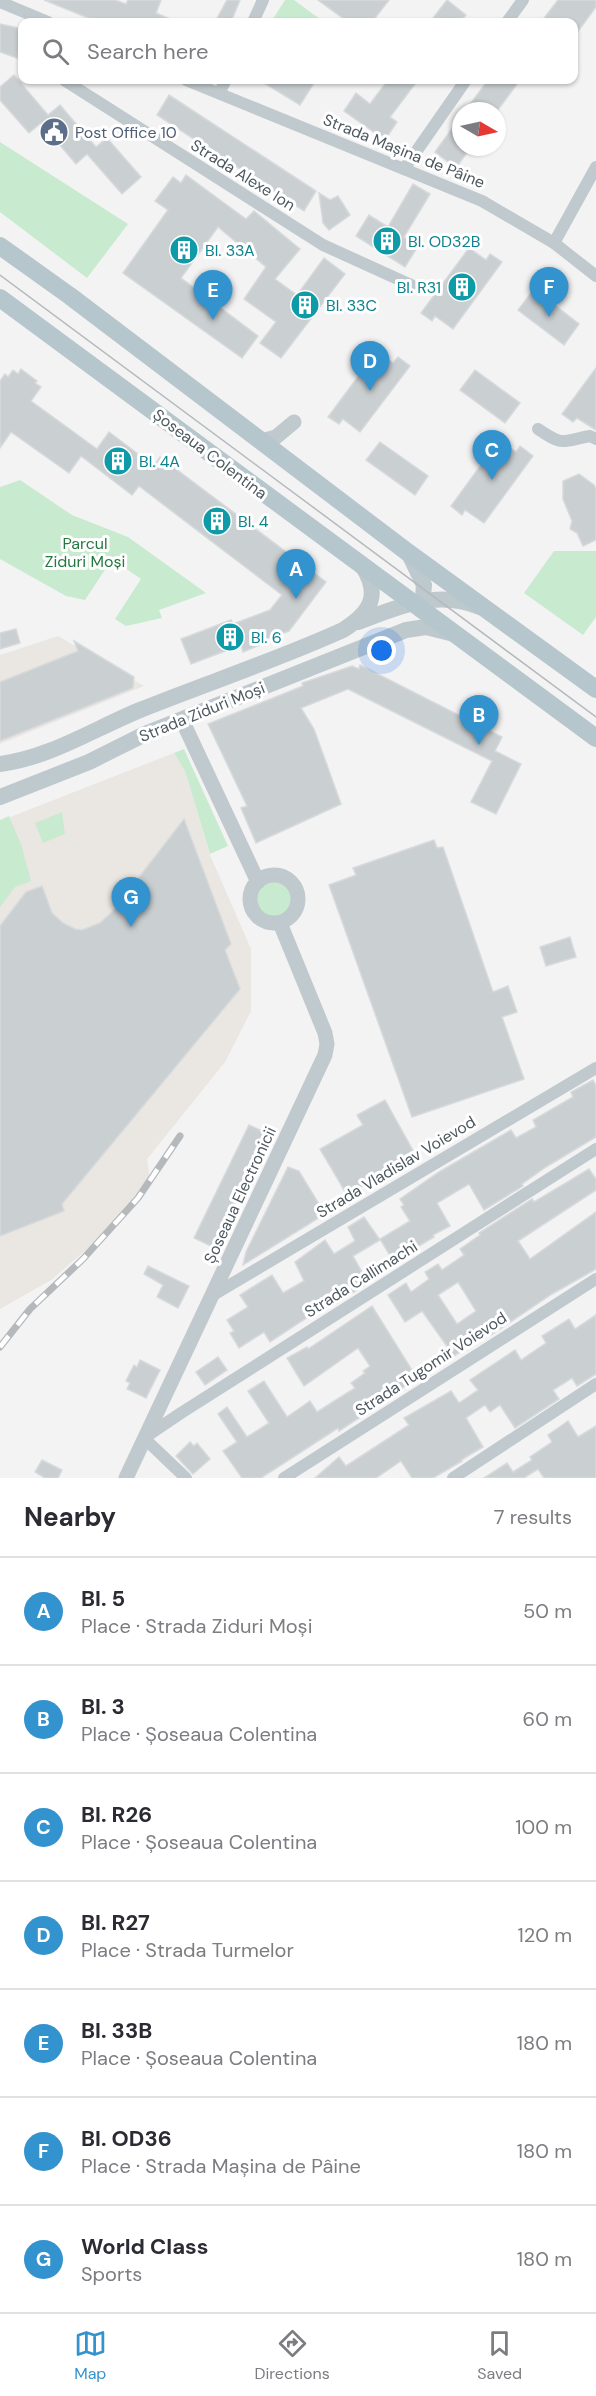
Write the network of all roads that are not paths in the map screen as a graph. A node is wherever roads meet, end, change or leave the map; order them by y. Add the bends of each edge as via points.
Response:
1 (263, 0) edge
2 (523, 0) edge
3 (0, 2) edge
4 (15, 4) edge
5 (41, 18) edge
6 (255, 18) edge
7 (510, 18) edge
8 (70, 84) edge
9 (196, 84) edge
10 (224, 84) edge
11 (463, 84) edge
12 (219, 93) junction
13 (596, 167) edge
14 (404, 169) junction
15 (554, 243) junction
16 (0, 246) edge
17 (596, 276) edge
18 (411, 285) dead end
19 (0, 298) edge
20 (538, 429) dead end
21 (596, 439) edge
22 (261, 441) junction
23 (285, 459) junction
24 (406, 551) junction
25 (363, 567) junction
26 (419, 604) junction
27 (489, 611) junction
28 (351, 625) junction
29 (406, 630) junction
30 (458, 636) junction
31 (596, 689) edge
32 (182, 720) junction
33 (596, 738) edge
34 (0, 764) edge
35 (0, 797) edge
36 (258, 882) junction
37 (280, 923) junction
38 (596, 1068) edge
39 (596, 1149) edge
40 (596, 1279) edge
41 (213, 1295) junction
42 (596, 1384) edge
43 (144, 1438) junction
44 (126, 1478) edge
45 (186, 1478) edge
46 (284, 1478) edge
47 (453, 1478) edge

1 - 6 street
2 - 7 street
3 - 4 street
4 - 5 street
8 - 18 street, Strada Alexe Ion via 323,245
9 - 12 street, Strada Mașina de Pâine
10 - 12 street
11 - 14 street
12 - 14 street, Strada Mașina de Pâine
13 - 15 street
14 - 15 street, Strada Mașina de Pâine via 482,201
15 - 17 street, Strada Mașina de Pâine
16 - 22 main road
19 - 25 main road, Șoseaua Colentina
20 - 21 street via 564,442 590,436
22 - 23 main road
22 - 23 street via 284,432 294,422
23 - 24 main road
24 - 26 main road via 423,579
24 - 27 main road
25 - 26 main road, Șoseaua Colentina
25 - 28 main road, Strada Ziduri Moși via 372,596 367,609
26 - 27 main road, Strada Ziduri Moși via 462,601
26 - 28 main road, Strada Ziduri Moși
26 - 29 main road
26 - 30 main road, Șoseaua Colentina
27 - 31 main road
28 - 34 main road, Strada Ziduri Moși via 29,758
29 - 30 main road, Șoseaua Colentina via 434,628
29 - 32 main road, Strada Ziduri Moși
30 - 33 main road, Șoseaua Colentina
32 - 35 main road, Strada Ziduri Moși
32 - 36 street
36 - 37 street via 250,895 253,910 264,921
36 - 37 street via 278,875 296,888 295,911
37 - 41 street, Șoseaua Electronicii via 326,1033 326,1049
38 - 41 street, Strada Vladislav Voievod
39 - 43 street, Strada Callimachi
40 - 46 street, Strada Tugomir Voievod
41 - 43 street, Șoseaua Electronicii
42 - 47 street
43 - 44 street, Șoseaua Electronicii
43 - 45 street

